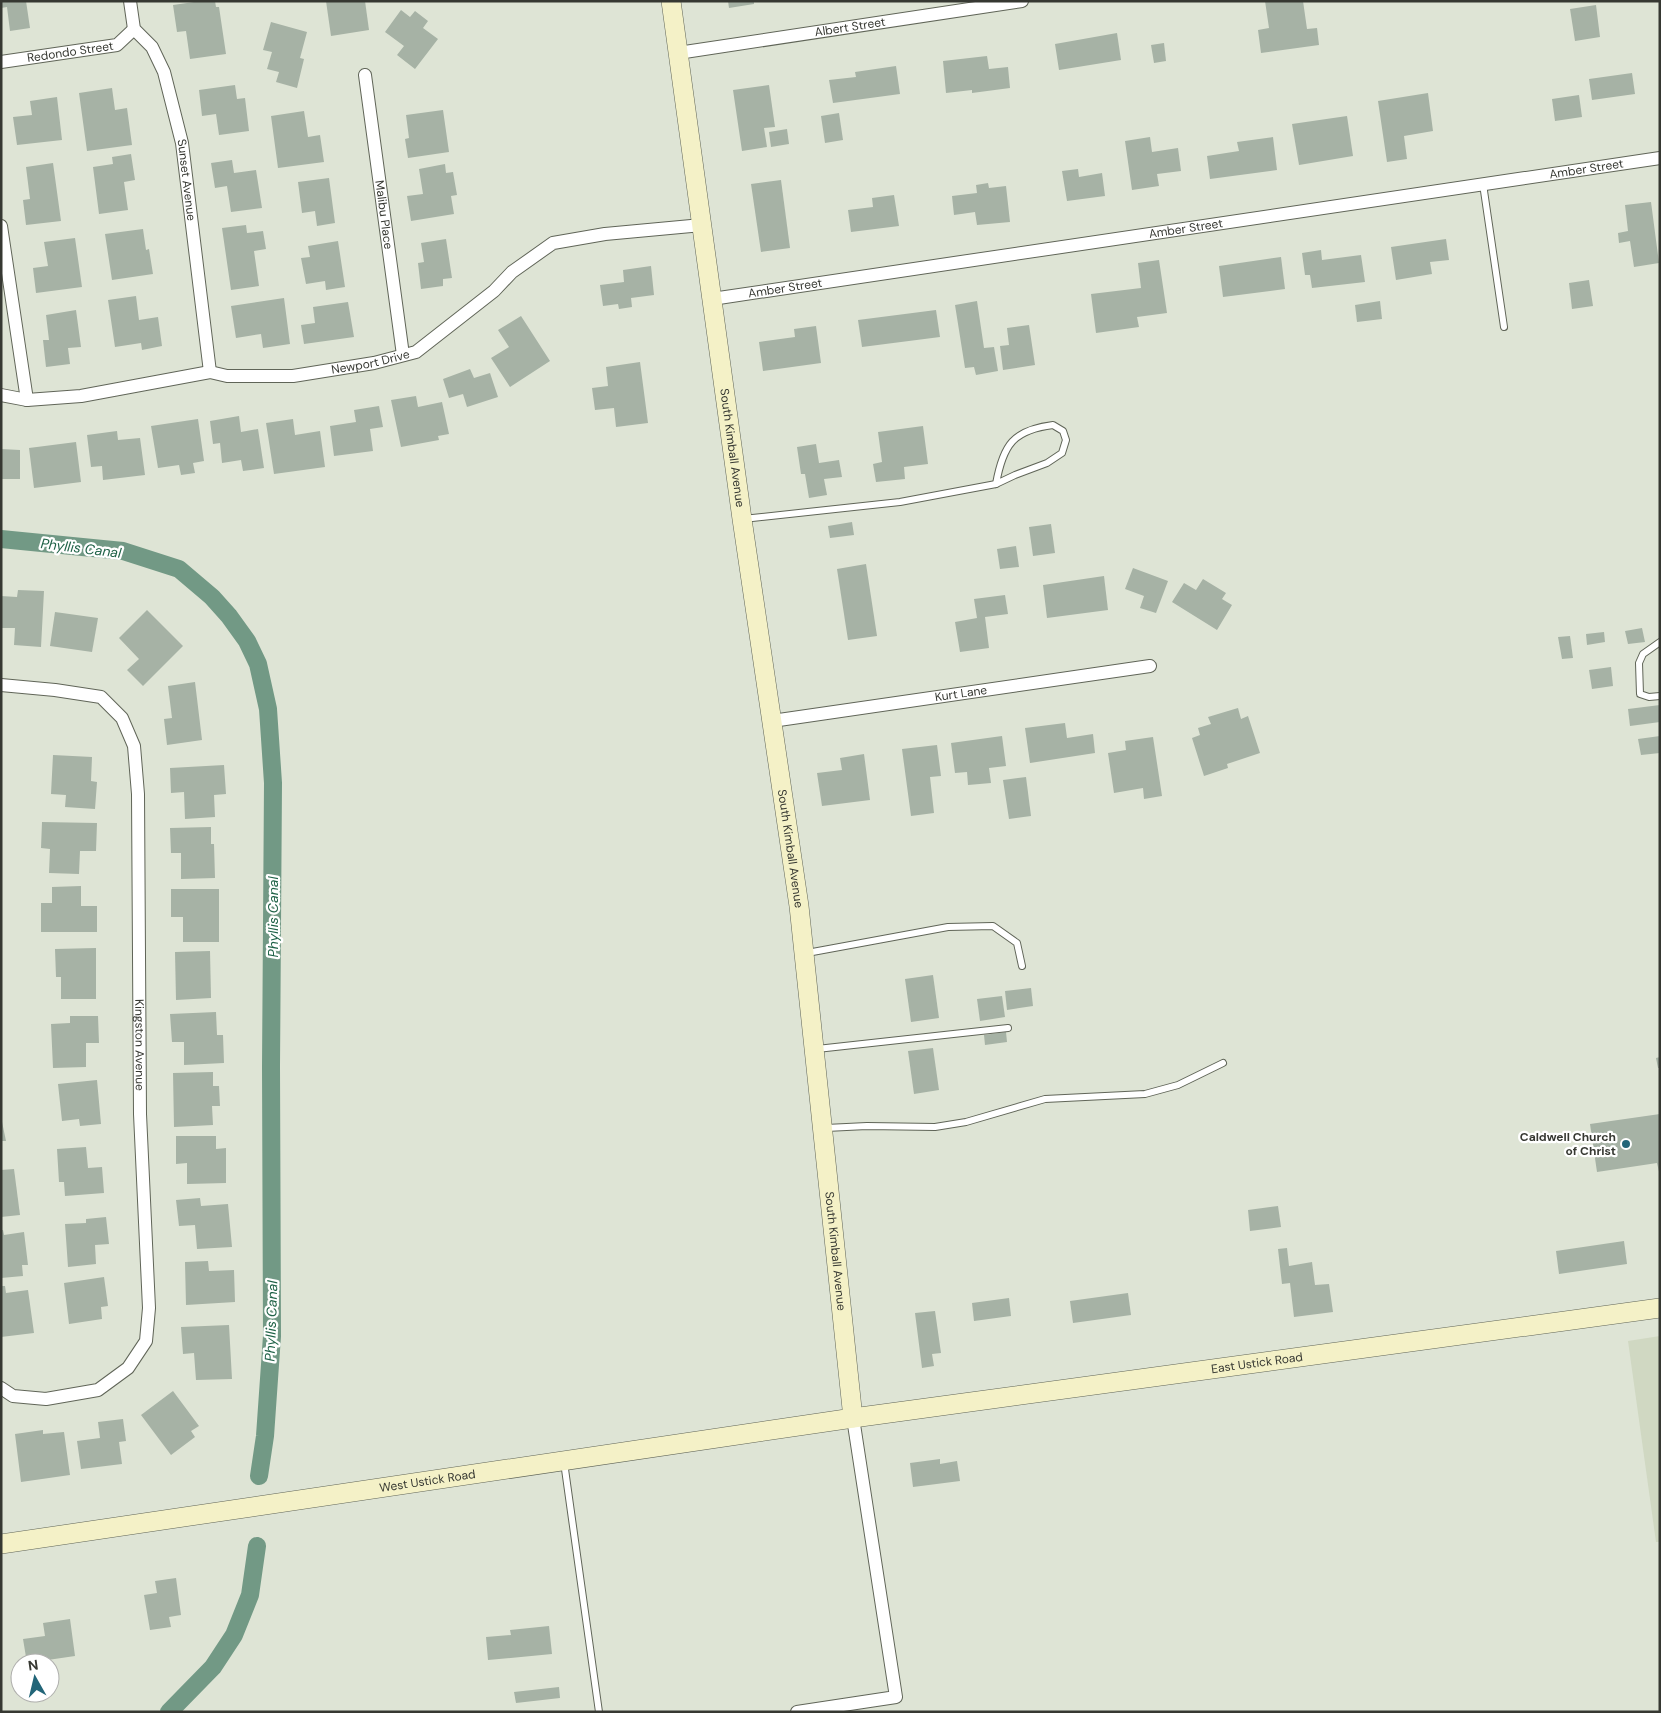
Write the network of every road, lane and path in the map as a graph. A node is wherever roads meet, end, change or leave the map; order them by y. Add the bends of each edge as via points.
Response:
1 (130, 1) edge
2 (671, 1) edge
3 (1022, 1) edge
4 (134, 30) junction
5 (678, 53) junction
6 (1, 62) edge
7 (365, 75) dead end
8 (1660, 158) edge
9 (1483, 184) junction
10 (702, 225) junction
11 (1, 226) edge
12 (712, 299) junction
13 (1504, 326) dead end
14 (403, 355) junction
15 (210, 372) junction
16 (1, 395) edge
17 (27, 400) junction
18 (996, 484) junction
19 (742, 519) junction
20 (1660, 642) edge
21 (1150, 666) dead end
22 (1, 685) edge
23 (1660, 696) edge
24 (772, 721) junction
25 (803, 954) junction
26 (1022, 966) dead end
27 (1008, 1028) dead end
28 (813, 1049) junction
29 (1223, 1063) dead end
30 (822, 1129) junction
31 (1660, 1308) edge
32 (1, 1388) edge
33 (853, 1418) junction
34 (564, 1461) junction
35 (1, 1544) edge
36 (599, 1712) edge
37 (796, 1712) edge

1 - 4 street
2 - 5 main road, South Kimball Avenue
3 - 5 street, Albert Street
4 - 6 street, Redondo Street via 117,45
4 - 15 street, Sunset Avenue via 152,47 164,72 182,143
5 - 10 main road, South Kimball Avenue
7 - 14 street, Malibu Place
8 - 9 street, Amber Street
9 - 12 street, Amber Street
9 - 13 lane
10 - 12 main road, South Kimball Avenue
10 - 14 street, Newport Drive via 605,234 553,243 512,272 494,291 416,352
11 - 17 street
12 - 19 main road, South Kimball Avenue
14 - 15 street, Newport Drive via 374,364 293,376 227,376
15 - 17 street, Newport Drive via 81,396
16 - 17 street, Newport Drive
18 - 18 lane via 1000,464 1015,437 1034,427 1053,425 1063,431 1066,440 1062,453 1047,463
18 - 19 lane via 900,502
19 - 24 main road, South Kimball Avenue
20 - 23 lane via 1643,654 1639,663 1640,694
21 - 24 street, Kurt Lane
22 - 32 street, Kingston Avenue via 101,697 122,718 134,746 138,794 140,1114 149,1308 146,1341 128,1368 98,1390 46,1399 13,1396
24 - 25 main road, South Kimball Avenue
25 - 26 lane via 948,927 993,926 1017,943
25 - 28 main road, South Kimball Avenue
27 - 28 lane
28 - 30 main road, South Kimball Avenue
29 - 30 lane via 1178,1085 1145,1094 1045,1099 966,1122 935,1127
30 - 33 main road, South Kimball Avenue
31 - 33 main road, East Ustick Road
33 - 34 main road, West Ustick Road
33 - 37 street, South Kimball Avenue via 896,1697
34 - 35 main road, West Ustick Road
34 - 36 lane

